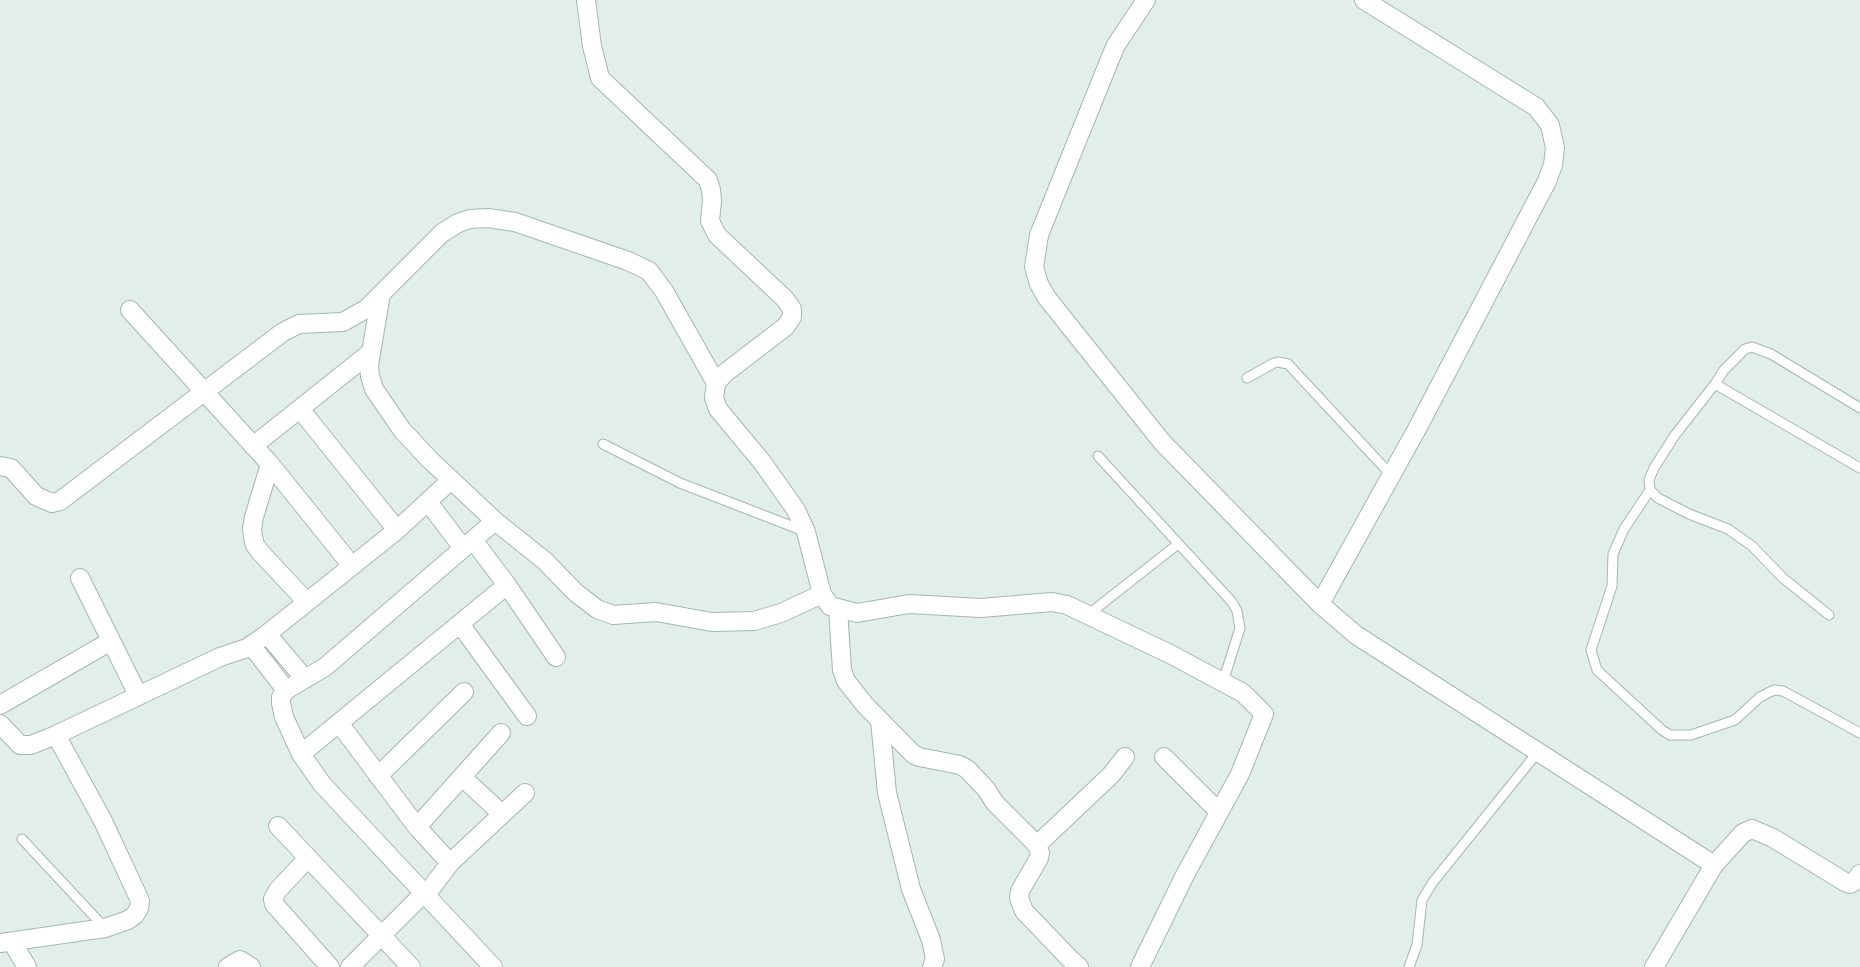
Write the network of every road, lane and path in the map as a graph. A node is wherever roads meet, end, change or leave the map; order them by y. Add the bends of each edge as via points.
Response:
1 (586, 0) edge
2 (1146, 0) edge
3 (1364, 0) edge
4 (381, 294) junction
5 (130, 310) dead end
6 (371, 352) junction
7 (1247, 378) dead end
8 (716, 383) junction
9 (1715, 384) junction
10 (205, 393) junction
11 (1860, 408) edge
12 (300, 409) junction
13 (603, 444) dead end
14 (253, 446) junction
15 (1098, 456) dead end
16 (270, 464) junction
17 (0, 466) edge
18 (1860, 468) edge
19 (1392, 477) junction
20 (451, 480) junction
21 (1650, 490) junction
22 (428, 502) junction
23 (495, 521) junction
24 (397, 530) junction
25 (806, 532) junction
26 (468, 544) junction
27 (1178, 544) junction
28 (352, 566) junction
29 (80, 578) dead end
30 (507, 585) junction
31 (822, 594) junction
32 (307, 602) junction
33 (1320, 604) junction
34 (838, 609) junction
35 (1089, 614) junction
36 (1829, 615) dead end
37 (460, 624) junction
38 (267, 634) junction
39 (111, 641) junction
40 (249, 647) junction
41 (556, 657) dead end
42 (305, 679) junction
43 (1223, 682) junction
44 (286, 690) junction
45 (464, 692) dead end
46 (138, 695) junction
47 (0, 705) edge
48 (527, 716) dead end
49 (880, 721) junction
50 (339, 723) junction
51 (0, 724) edge
52 (501, 733) dead end
53 (1860, 733) edge
54 (56, 735) junction
55 (1537, 753) junction
56 (301, 754) junction
57 (1164, 757) dead end
58 (1125, 758) dead end
59 (378, 776) junction
60 (462, 777) junction
61 (525, 793) dead end
62 (1219, 812) junction
63 (501, 814) junction
64 (278, 826) dead end
65 (417, 827) junction
66 (22, 839) dead end
67 (1037, 845) junction
68 (308, 858) junction
69 (450, 863) junction
70 (1714, 866) junction
71 (1860, 874) edge
72 (425, 894) junction
73 (105, 928) junction
74 (381, 935) junction
75 (6, 943) edge
76 (27, 967) edge
77 (228, 967) edge
78 (250, 967) edge
79 (330, 967) edge
80 (350, 967) edge
81 (411, 967) edge
82 (493, 967) edge
83 (932, 967) edge
84 (1079, 967) edge
85 (1140, 967) edge
86 (1409, 967) edge
87 (1654, 967) edge

1 - 8 street via 591,46 600,78 708,180 710,221 717,235 792,309 785,327
2 - 33 street via 1110,58 1039,235 1034,267 1047,298 1162,442
3 - 19 street via 1536,107 1550,125 1555,148 1547,181
4 - 6 street
4 - 8 street via 442,233 458,223 488,218 514,222 628,261 649,272 664,291
4 - 10 street via 366,309 343,322 310,322 291,327
5 - 10 street
6 - 12 street
6 - 20 street via 369,365 374,389 402,430
7 - 19 lane via 1274,363 1288,364
8 - 25 street via 714,398 718,409 762,462 796,510
9 - 11 lane via 1745,349 1752,347 1771,354
9 - 18 lane
9 - 21 lane via 1654,468
10 - 14 street
10 - 17 street via 60,501 52,503 36,496 11,468
12 - 14 street
12 - 24 street
13 - 25 lane via 680,483
14 - 16 street
15 - 27 lane
16 - 28 street
16 - 32 street via 254,517 255,545
19 - 33 street
20 - 22 street
20 - 23 street
21 - 36 lane via 1689,514 1728,529
21 - 53 lane via 1624,529 1613,555 1612,586 1590,650 1597,670 1670,735 1691,735 1728,723 1774,690
22 - 24 street
22 - 26 street
23 - 26 street
23 - 31 street via 545,561 588,603 613,615 656,612 712,622 754,621 781,614
24 - 28 street
25 - 31 street
26 - 30 street
26 - 42 street
27 - 35 lane
27 - 43 lane via 1232,602 1240,619
28 - 32 street
29 - 39 street
30 - 37 street
30 - 41 street
31 - 34 street via 830,606
32 - 38 street
33 - 55 street via 1356,635
34 - 35 street via 857,613 909,604 981,608 1052,602
34 - 49 street via 839,650 846,681
35 - 43 street
37 - 48 street
37 - 50 street
38 - 40 street
38 - 42 street
39 - 46 street
39 - 47 street
40 - 44 street
40 - 46 street
42 - 44 street
43 - 62 street via 1243,693 1264,714 1240,774
44 - 56 street via 281,703
45 - 59 street
46 - 54 street
49 - 67 street via 919,757 967,769
49 - 83 street via 887,793 911,889 931,940 935,958
50 - 56 street
50 - 59 street
51 - 54 street via 15,742 24,746
52 - 60 street
54 - 73 street via 103,821 140,901 129,920
55 - 70 street
55 - 86 lane via 1422,900 1417,945
56 - 72 street via 322,784
57 - 62 street
58 - 67 street
59 - 65 street
60 - 63 street
60 - 65 street
61 - 63 street
62 - 85 street
63 - 69 street
64 - 68 street
65 - 69 street
66 - 73 lane
67 - 84 street via 1039,858 1020,891 1021,905
68 - 74 street
68 - 79 street via 278,890 274,904
69 - 72 street
70 - 71 street via 1743,833 1752,829 1845,882 1850,884
70 - 87 street
72 - 74 street
72 - 82 street
73 - 75 street
74 - 80 street
74 - 81 street
75 - 76 street
77 - 78 street via 240,960

